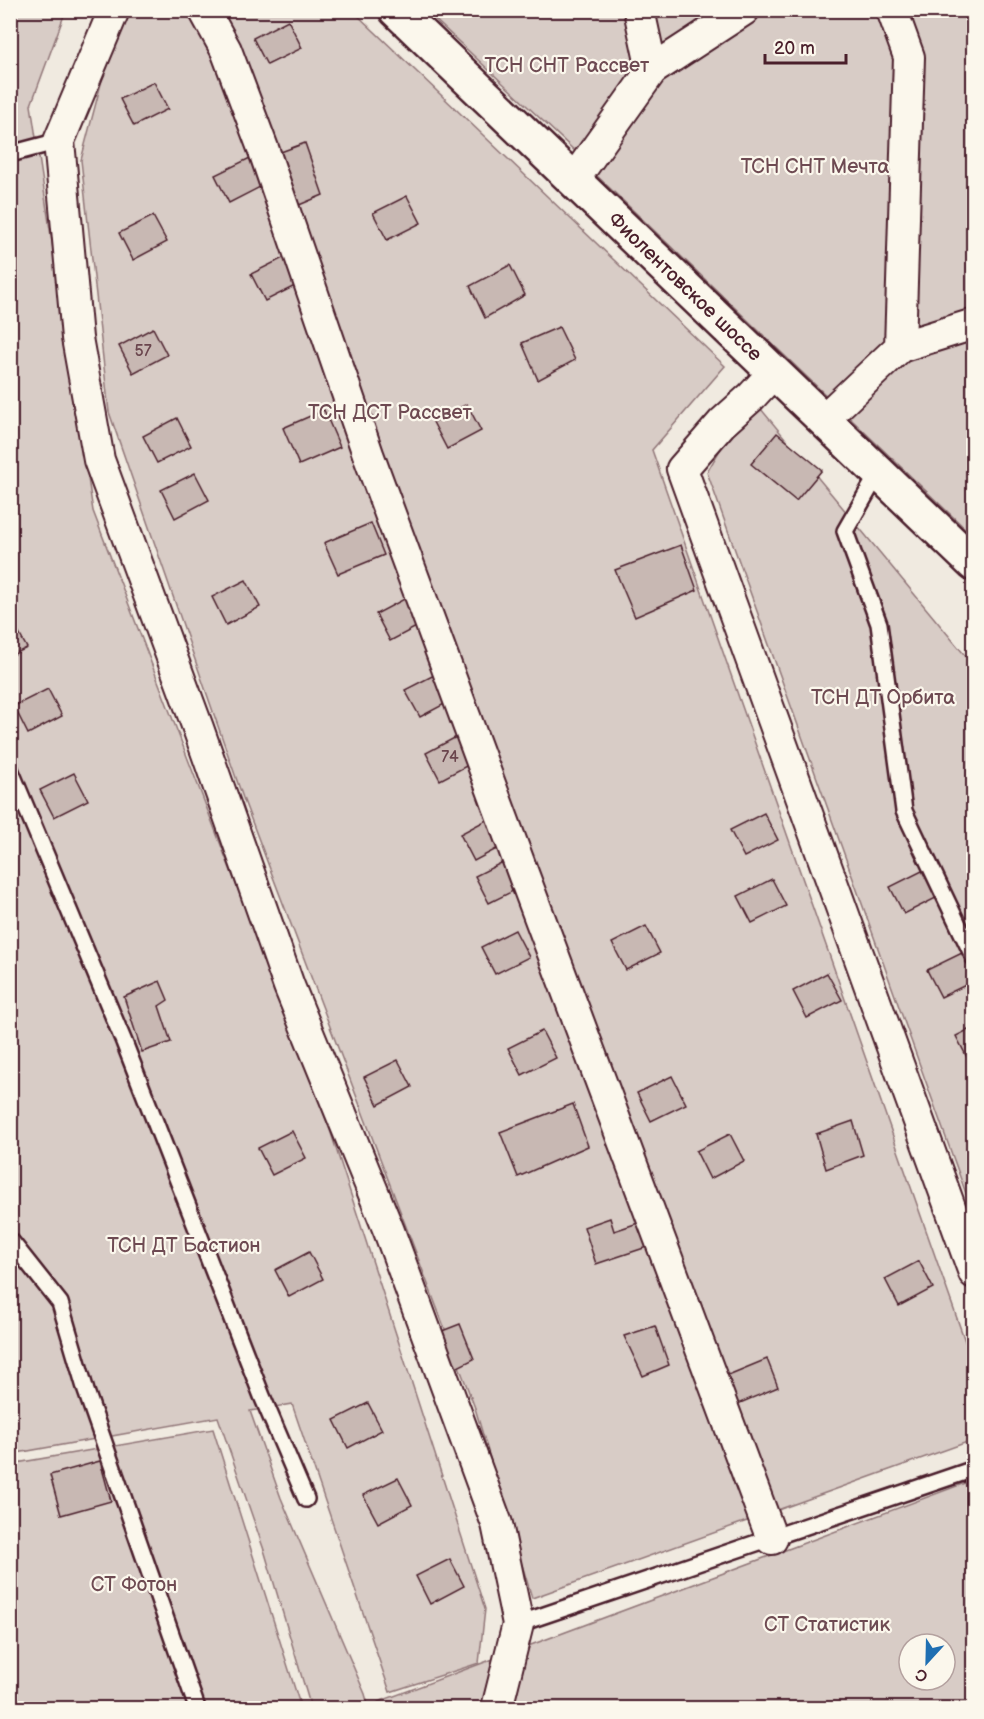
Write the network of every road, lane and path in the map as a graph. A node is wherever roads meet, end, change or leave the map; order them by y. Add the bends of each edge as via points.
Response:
1 (114, 10) edge
2 (204, 10) edge
3 (396, 10) edge
4 (639, 10) edge
5 (744, 10) edge
6 (892, 10) edge
7 (652, 70) junction
8 (59, 141) junction
9 (10, 154) edge
10 (573, 181) junction
11 (974, 324) edge
12 (900, 347) junction
13 (774, 372) junction
14 (823, 420) junction
15 (879, 472) junction
16 (974, 564) edge
17 (10, 769) edge
18 (974, 958) edge
19 (10, 1240) edge
20 (974, 1274) edge
21 (974, 1469) edge
22 (306, 1499) dead end
23 (772, 1539) junction
24 (518, 1624) junction
25 (198, 1708) edge
26 (497, 1708) edge

1 - 8 street
2 - 23 street via 226,50 257,131 369,457
3 - 10 main road, Фиолентовское шоссе
4 - 7 street
5 - 7 street
6 - 12 street via 909,57
7 - 10 street
8 - 9 lane
8 - 24 street via 77,338 99,460 290,986 389,1231 497,1524
10 - 13 main road, Фиолентовское шоссе
11 - 12 street
12 - 14 street
13 - 14 main road, Фиолентовское шоссе
13 - 20 street via 682,469
14 - 15 main road, Фиолентовское шоссе
15 - 16 main road, Фиолентовское шоссе
15 - 18 lane via 845,531 879,624 904,811
17 - 22 lane via 124,1042
19 - 25 lane via 60,1303 86,1391
21 - 23 lane
23 - 24 lane
24 - 26 street

